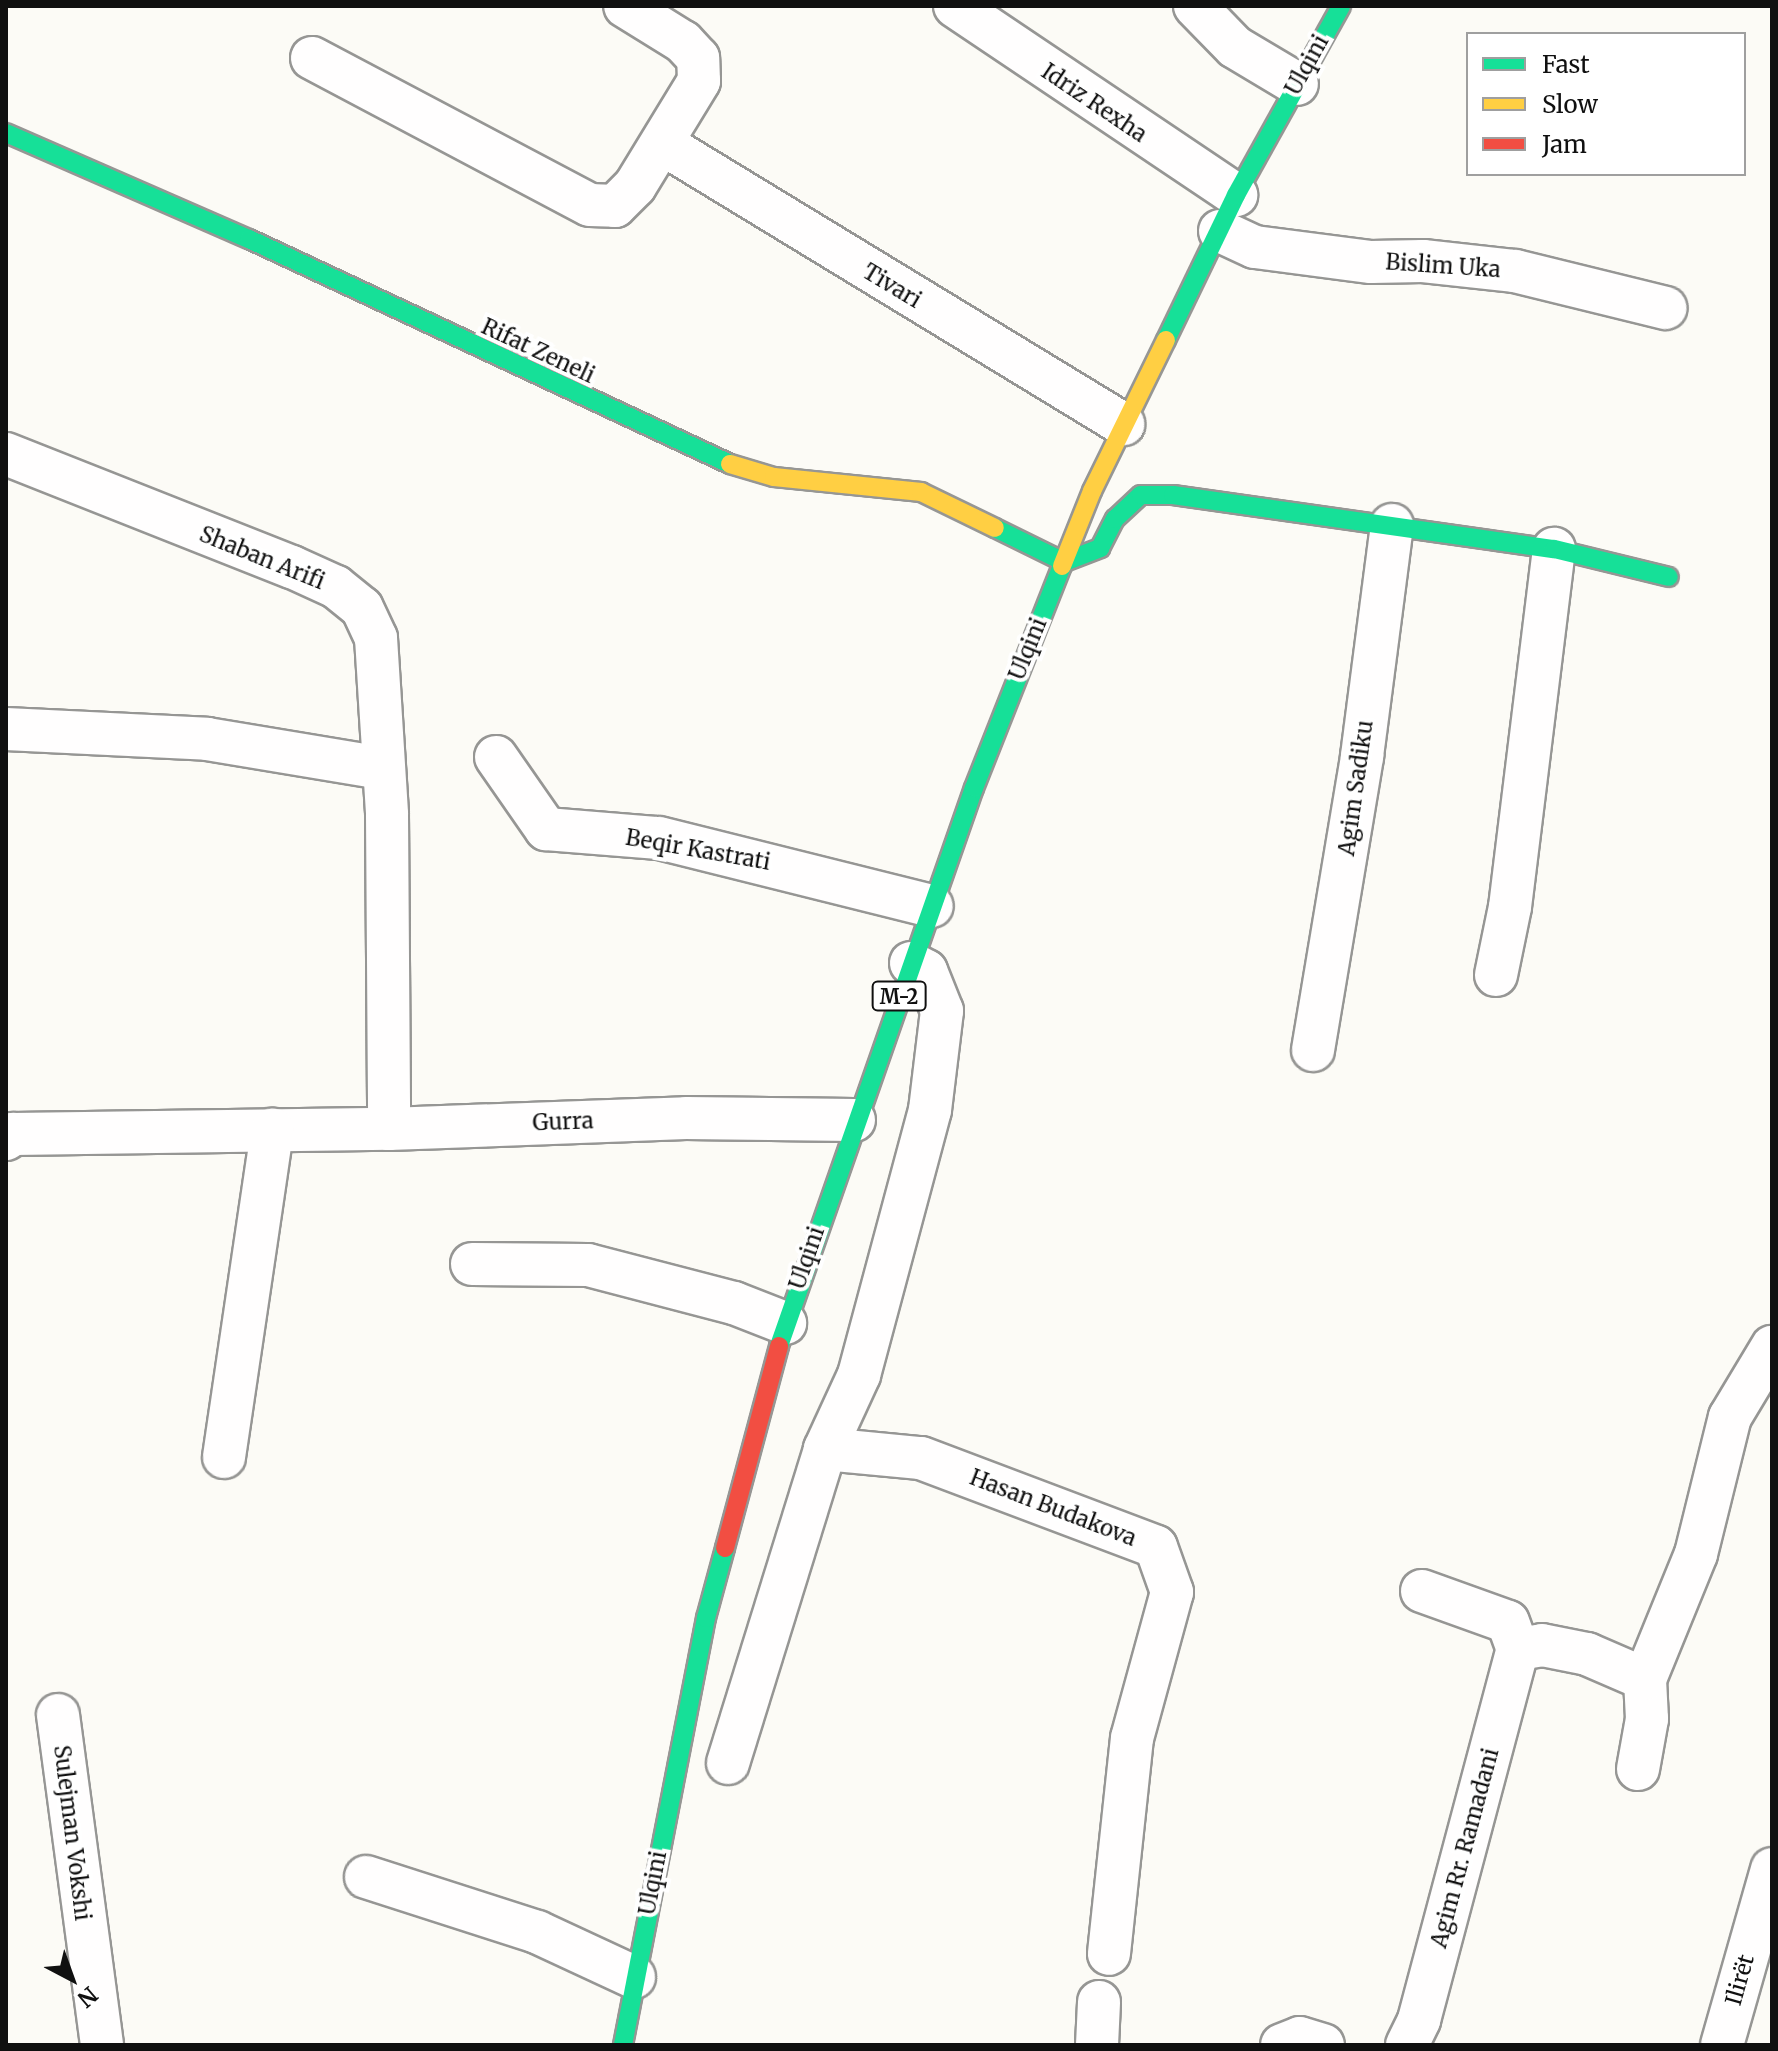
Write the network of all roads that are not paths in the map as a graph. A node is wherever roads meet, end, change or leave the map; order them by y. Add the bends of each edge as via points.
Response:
1 (625, 6) edge
2 (955, 6) edge
3 (1195, 6) edge
4 (1341, 6) edge
5 (312, 58) dead end
6 (1297, 84) junction
7 (6, 133) edge
8 (663, 144) junction
9 (1228, 213) junction
10 (1666, 308) dead end
11 (1123, 424) junction
12 (6, 454) edge
13 (1392, 525) junction
14 (1554, 549) junction
15 (1064, 562) junction
16 (1669, 577) dead end
17 (6, 729) edge
18 (496, 757) dead end
19 (382, 768) junction
20 (932, 906) junction
21 (911, 963) junction
22 (1496, 975) dead end
23 (1313, 1050) dead end
24 (854, 1120) junction
25 (389, 1129) junction
26 (272, 1130) junction
27 (6, 1139) edge
28 (472, 1264) dead end
29 (785, 1323) junction
30 (1772, 1347) edge
31 (825, 1449) junction
32 (224, 1457) dead end
33 (1422, 1591) dead end
34 (1518, 1649) junction
35 (1645, 1679) junction
36 (58, 1715) dead end
37 (728, 1763) dead end
38 (1638, 1769) dead end
39 (1772, 1869) edge
40 (366, 1877) dead end
41 (1109, 1954) dead end
42 (634, 1977) junction
43 (1099, 2002) dead end
44 (102, 2045) edge
45 (623, 2045) edge
46 (1097, 2045) edge
47 (1282, 2045) edge
48 (1323, 2045) edge
49 (1407, 2045) edge
50 (1722, 2045) edge

1 - 8 street via 683,42 698,58 699,81
2 - 9 street, Idriz Rexha
3 - 6 street via 1235,47
4 - 6 main road, Ulqini / M-2
5 - 8 street via 590,205 615,206
6 - 9 main road, Ulqini / M-2
7 - 15 main road, Rifat Zeneli via 249,239 724,462 774,477 921,492
8 - 11 street, Tivari
9 - 10 street, Bislim Uka via 1270,249 1515,271
9 - 11 main road, Ulqini / M-2
11 - 15 main road, Ulqini / M-2
12 - 19 street, Shaban Arifi via 292,567 336,587 362,608 376,638
13 - 14 main road
13 - 15 main road via 1141,495 1115,519 1100,548
13 - 23 street, Agim Sadiku via 1362,756
14 - 16 main road
14 - 22 street via 1510,907
15 - 20 main road, Ulqini / M-2
17 - 19 street via 207,739
18 - 20 street, Beqir Kastrati via 546,829 659,838
19 - 25 street, Shaban Arifi via 390,891
20 - 21 main road, Ulqini / M-2
21 - 24 main road, Ulqini / M-2
21 - 31 street via 926,971 942,1011 933,1096 859,1375
24 - 25 street, Gurra via 700,1118
24 - 29 main road, Ulqini / M-2
25 - 26 street, Gurra
26 - 27 street, Gurra via 13,1134
26 - 32 street
28 - 29 street via 588,1265 720,1299
29 - 42 main road, Ulqini / M-2 via 706,1618
30 - 35 street via 1730,1417 1696,1554
31 - 37 street
31 - 41 street, Hasan Budakova via 921,1458 1156,1547 1172,1592 1132,1738
33 - 34 street via 1508,1622
34 - 35 street via 1542,1645 1587,1654
34 - 49 street, Agim Rr. Ramadani via 1419,2020
35 - 38 street via 1647,1719
36 - 44 street, Sulejman Vokshi
39 - 50 street, Ilirët
40 - 42 street via 537,1932
42 - 45 main road, Ulqini / M-2
43 - 46 street
47 - 48 street via 1300,2038

